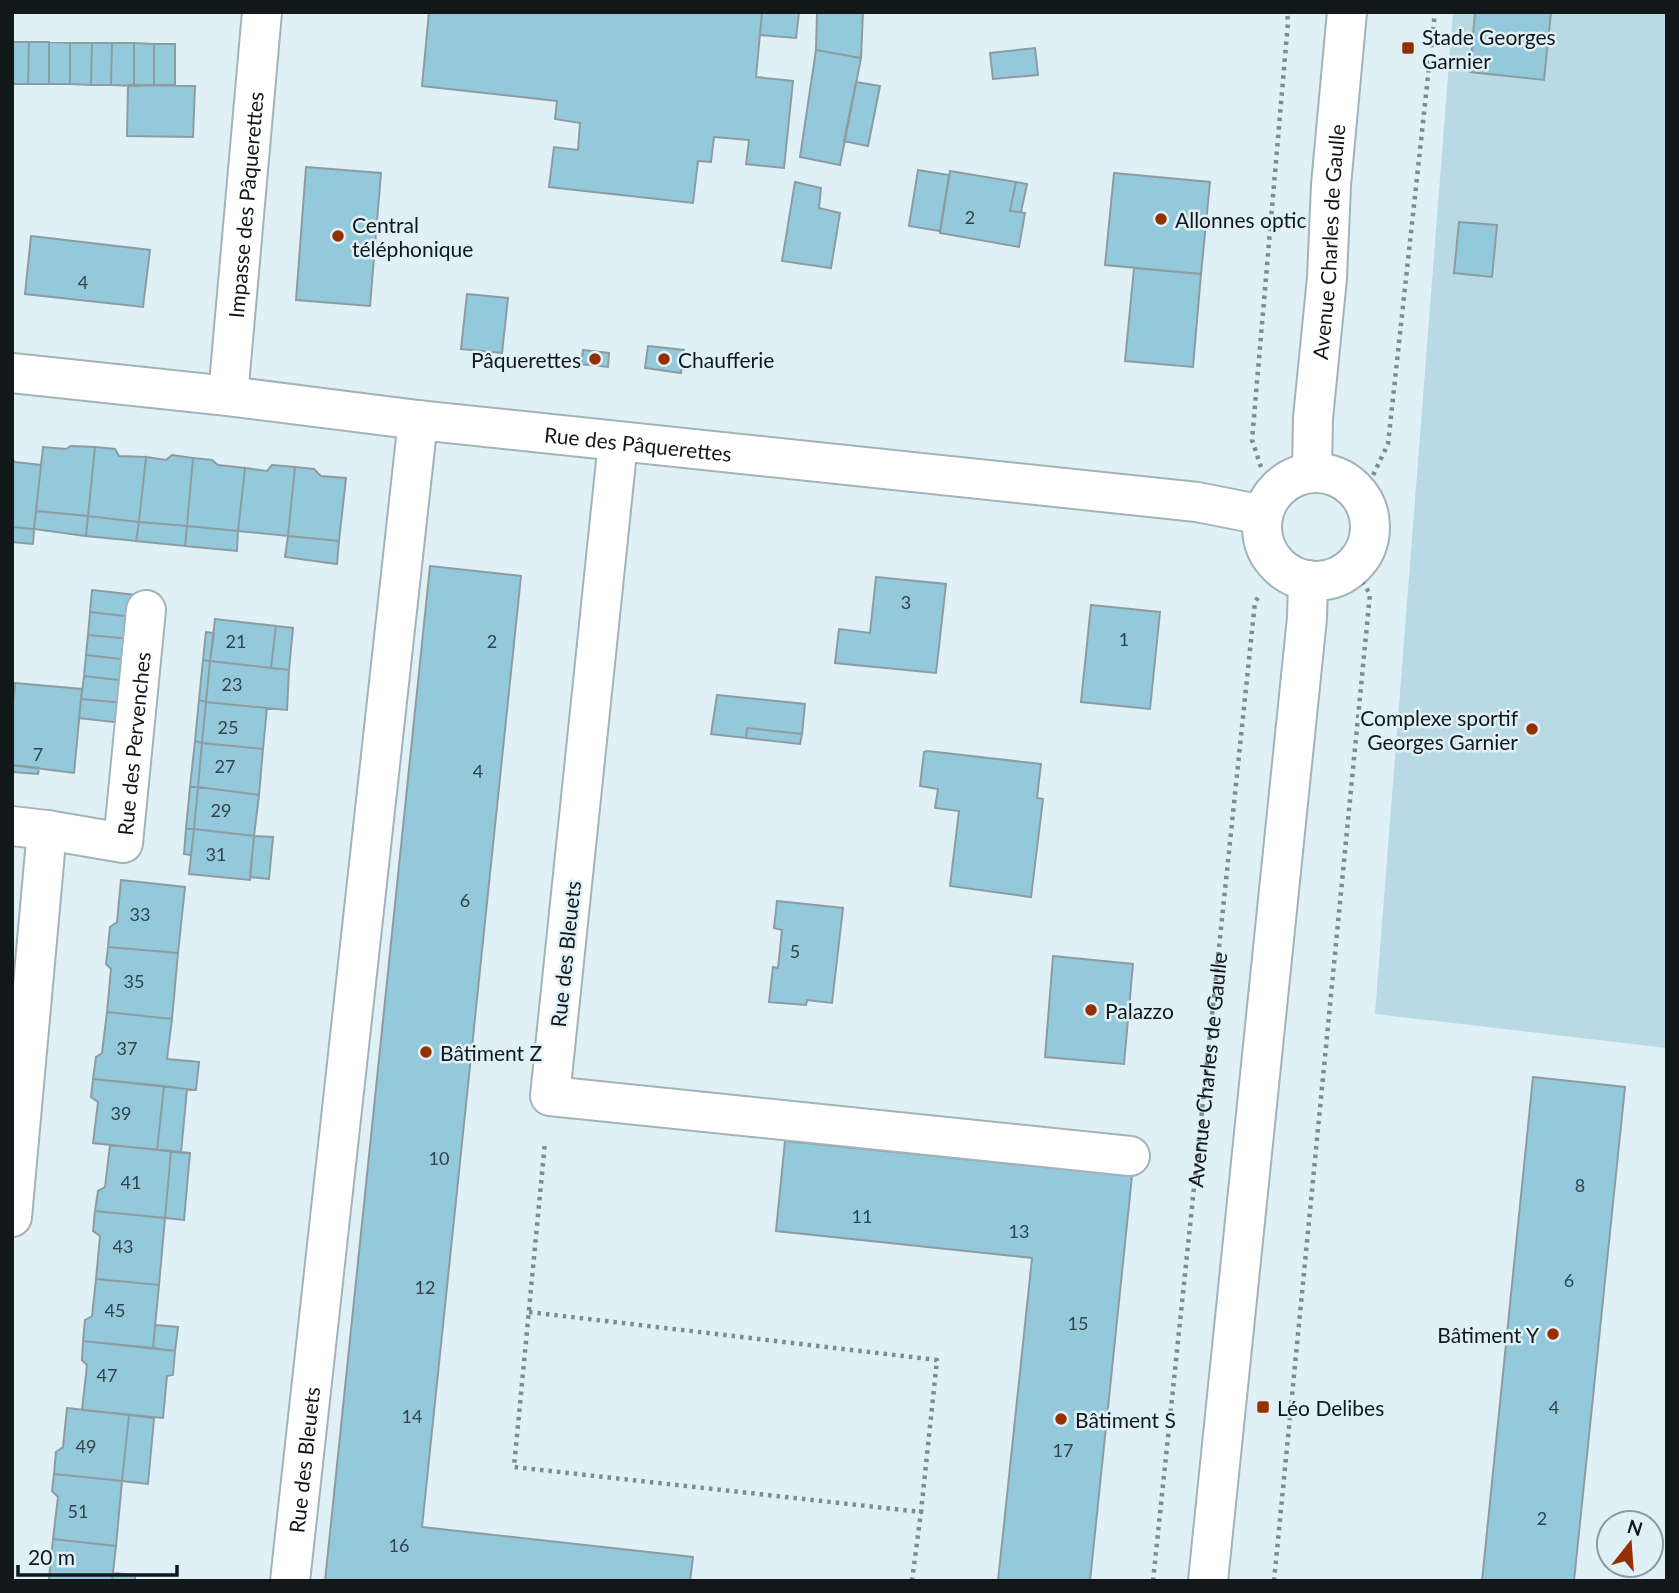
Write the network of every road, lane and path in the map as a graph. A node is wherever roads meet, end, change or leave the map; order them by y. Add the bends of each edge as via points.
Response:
1 (262, 12) edge
2 (1287, 12) edge
3 (1347, 12) edge
4 (1435, 12) edge
5 (12, 373) edge
6 (228, 396) junction
7 (418, 420) junction
8 (618, 442) junction
9 (1312, 472) junction
10 (1362, 498) junction
11 (1267, 506) junction
12 (1353, 567) junction
13 (1294, 573) junction
14 (146, 610) dead end
15 (30, 828) edge
16 (22, 1000) edge
17 (550, 1096) junction
18 (1130, 1156) dead end
19 (12, 1217) edge
20 (529, 1312) junction
21 (920, 1512) junction
22 (290, 1581) edge
23 (912, 1581) edge
24 (1153, 1581) edge
25 (1208, 1581) edge
26 (1274, 1581) edge

1 - 6 street, Impasse des Pâquerettes
2 - 11 path via 1252,440
3 - 9 street, Avenue Charles de Gaulle
4 - 10 path via 1388,444
5 - 6 street, Rue des Pâquerettes
6 - 7 street, Rue des Pâquerettes
7 - 8 street, Rue des Pâquerettes
7 - 22 street, Rue des Bleuets
8 - 11 street, Rue des Pâquerettes
8 - 17 street, Rue des Bleuets
9 - 10 street via 1345,481
9 - 11 street via 1282,485
10 - 12 street via 1370,533
11 - 13 street via 1262,526 1266,548
12 - 13 street via 1324,580
12 - 26 path via 1370,594
13 - 24 path, Avenue Charles de Gaulle via 1255,602
13 - 25 street via 1307,618
14 - 15 street, Rue des Pervenches via 123,843
15 - 16 street, Rue des Pervenches
16 - 19 street, Rue des Pervenches
17 - 18 street
17 - 20 path
20 - 21 path via 937,1360
20 - 21 path via 514,1467
21 - 23 path

